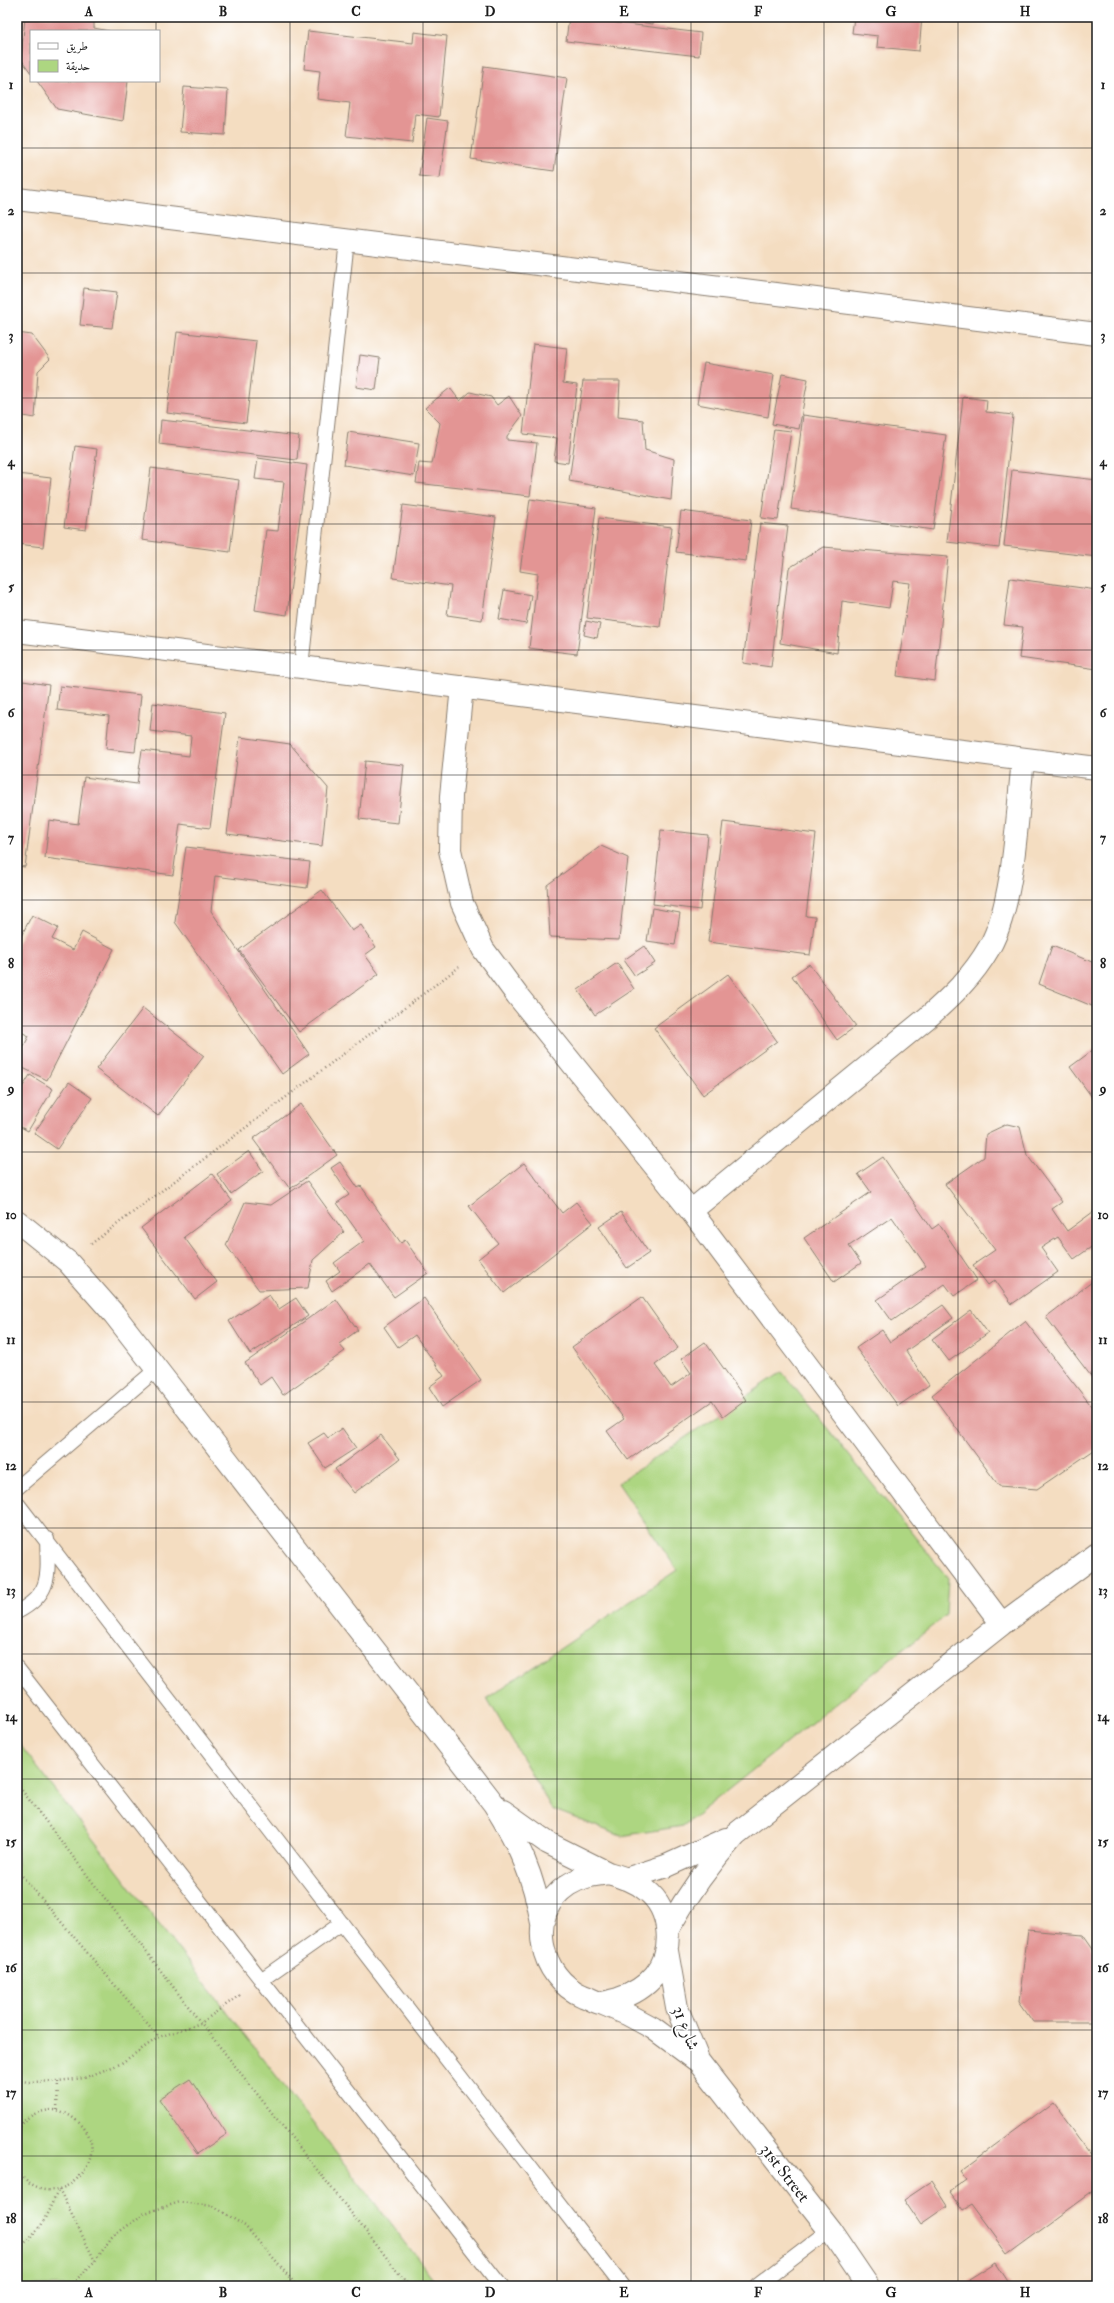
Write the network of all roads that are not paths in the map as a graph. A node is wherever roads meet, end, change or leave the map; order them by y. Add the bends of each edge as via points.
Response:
1 (17, 199) edge
2 (346, 240) junction
3 (1097, 334) edge
4 (17, 631) edge
5 (300, 667) junction
6 (462, 687) junction
7 (1023, 760) junction
8 (1097, 768) edge
9 (692, 1210) junction
10 (17, 1221) edge
11 (158, 1368) junction
12 (17, 1488) edge
13 (17, 1502) edge
14 (47, 1539) junction
15 (1097, 1554) edge
16 (17, 1612) edge
17 (1002, 1624) junction
18 (17, 1668) edge
19 (494, 1804) junction
20 (736, 1834) junction
21 (608, 1873) junction
22 (629, 1878) junction
23 (342, 1923) junction
24 (542, 1923) junction
25 (668, 1929) junction
26 (667, 1951) junction
27 (261, 1980) junction
28 (601, 2003) junction
29 (699, 2062) junction
30 (830, 2230) junction
31 (501, 2286) edge
32 (622, 2286) edge
33 (757, 2286) edge
34 (868, 2286) edge

1 - 2 street
2 - 3 street
2 - 5 lane
4 - 5 street
5 - 6 street
6 - 7 street
6 - 9 street via 451,796 450,850 462,903 483,949 517,995
7 - 8 street
7 - 9 street via 1006,902 990,947 963,986
9 - 17 street
10 - 11 street via 68,1262
11 - 12 lane
11 - 19 street
13 - 14 lane
14 - 16 lane via 48,1566 45,1586 33,1604
14 - 23 lane
15 - 17 street
17 - 20 street
18 - 27 lane
19 - 21 street via 548,1843
19 - 24 street via 526,1861
20 - 22 street via 666,1866
20 - 25 street via 710,1863 687,1895
21 - 22 street
21 - 24 street via 586,1876 567,1886 552,1902
22 - 25 street via 648,1890 662,1908
23 - 27 lane
23 - 32 lane
24 - 28 street via 542,1942 547,1962 558,1978 573,1992
25 - 26 street
26 - 28 street via 660,1969 647,1985 630,1995
26 - 29 street, شارع 31 via 677,2008
27 - 31 lane
28 - 29 street, شارع 31 via 652,2028
29 - 30 street, 31st Street
30 - 33 lane
30 - 34 street, 31st Street

